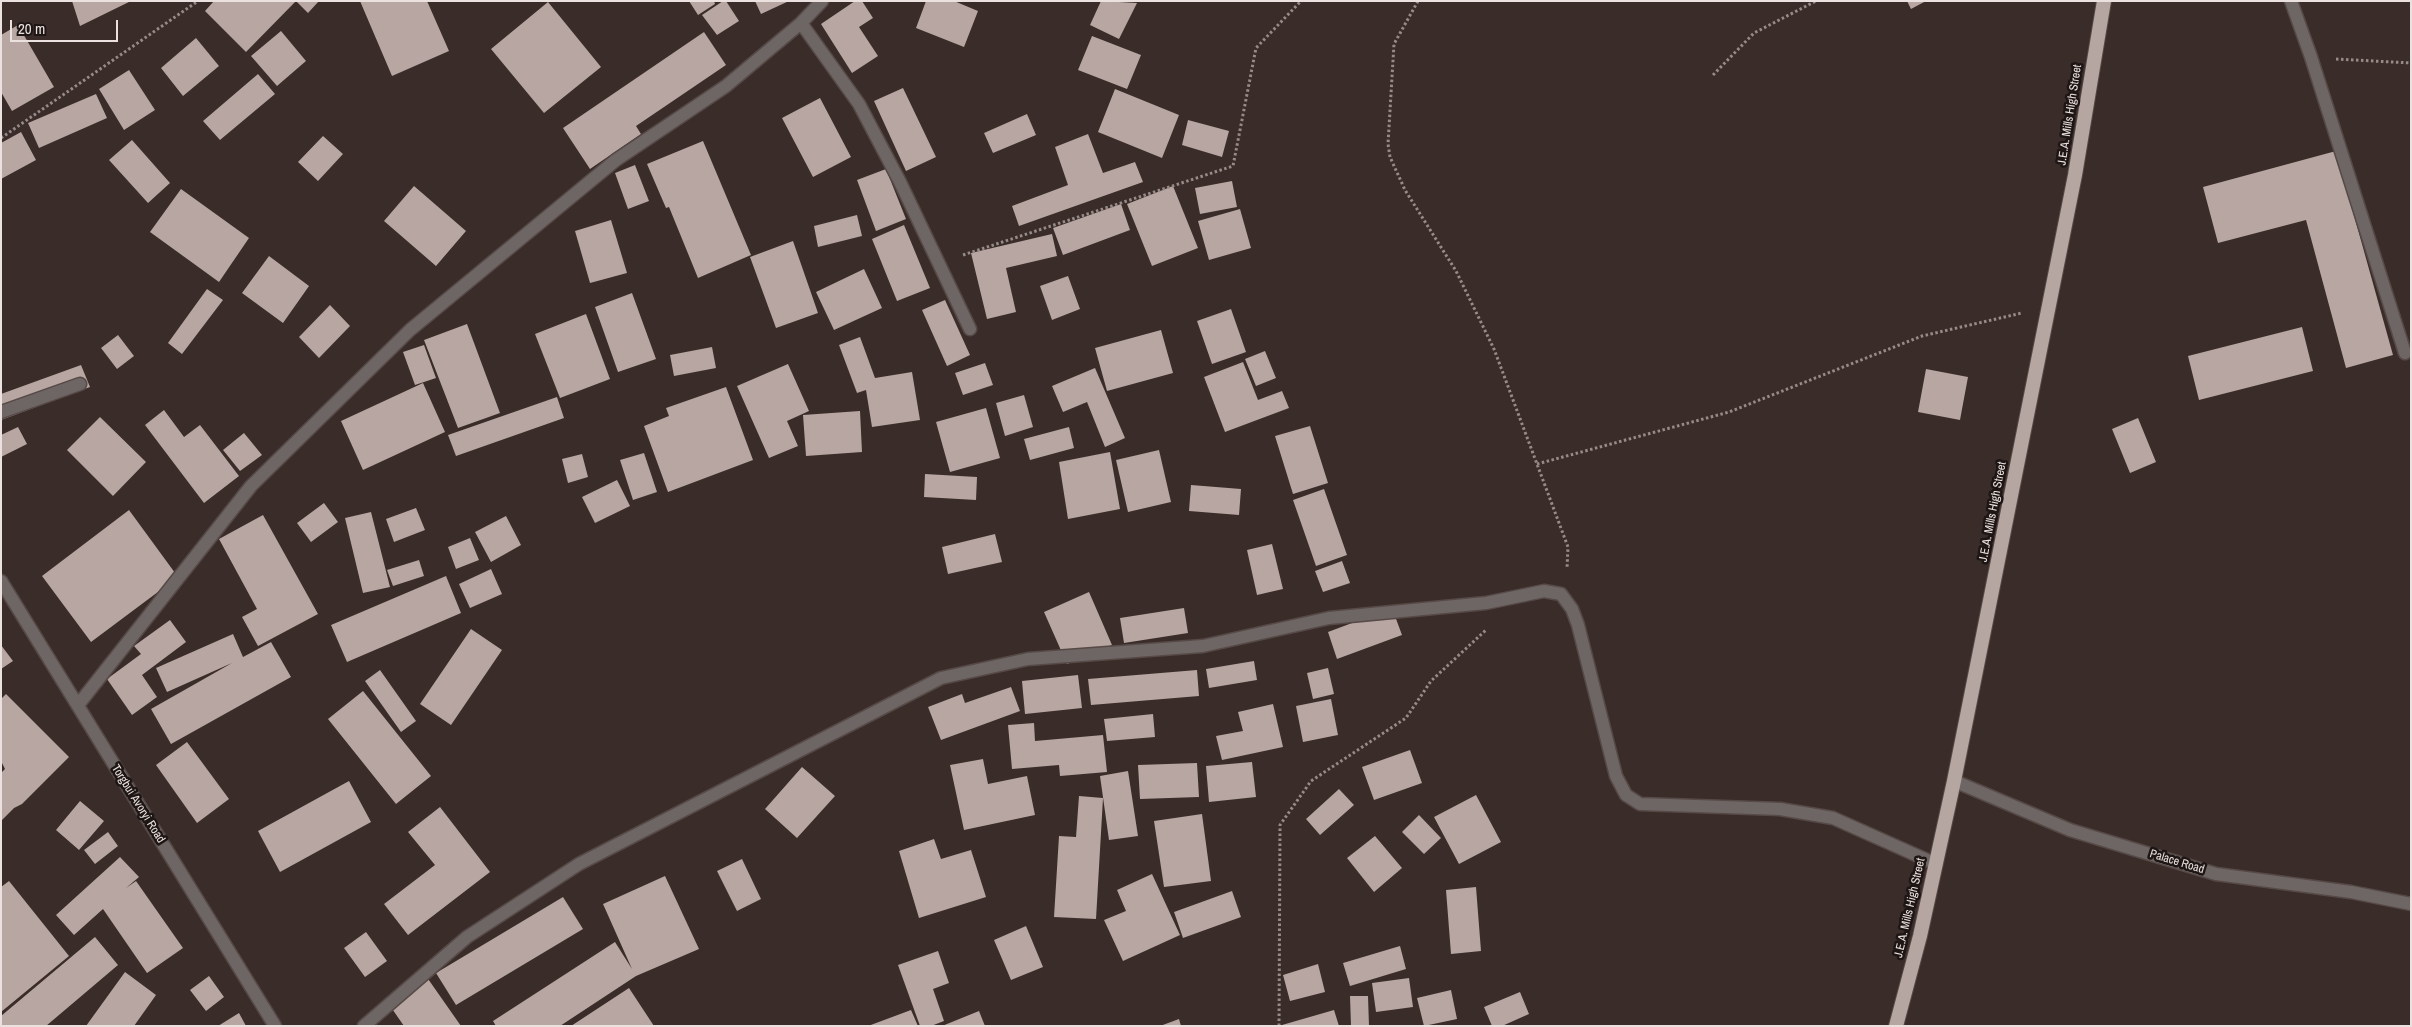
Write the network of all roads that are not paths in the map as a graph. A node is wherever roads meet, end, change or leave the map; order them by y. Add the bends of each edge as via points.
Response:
1 (822, 1) edge
2 (2104, 1) edge
3 (2291, 1) edge
4 (801, 23) junction
5 (970, 329) dead end
6 (2405, 353) dead end
7 (80, 384) dead end
8 (1, 412) edge
9 (1, 581) edge
10 (78, 706) junction
11 (1954, 780) junction
12 (1936, 864) junction
13 (2411, 904) edge
14 (275, 1026) edge
15 (364, 1026) edge
16 (1896, 1026) edge

1 - 4 street
2 - 11 highway, J.E.A. Mills High Street via 2075,175
3 - 6 street
4 - 5 street via 858,104 900,182
4 - 10 street via 726,86 616,160 410,330 251,486
7 - 8 street
9 - 10 street, Torgbui Avoryi Road
10 - 14 street, Torgbui Avoryi Road
11 - 12 highway, J.E.A. Mills High Street
11 - 13 street, Palace Road via 2070,830 2216,874 2351,892
12 - 15 street via 1834,818 1780,809 1640,804 1626,795 1616,776 1572,609 1561,594 1544,591 1486,603 1329,618 1203,646 1028,659 941,678 579,864 467,937
12 - 16 highway, J.E.A. Mills High Street

